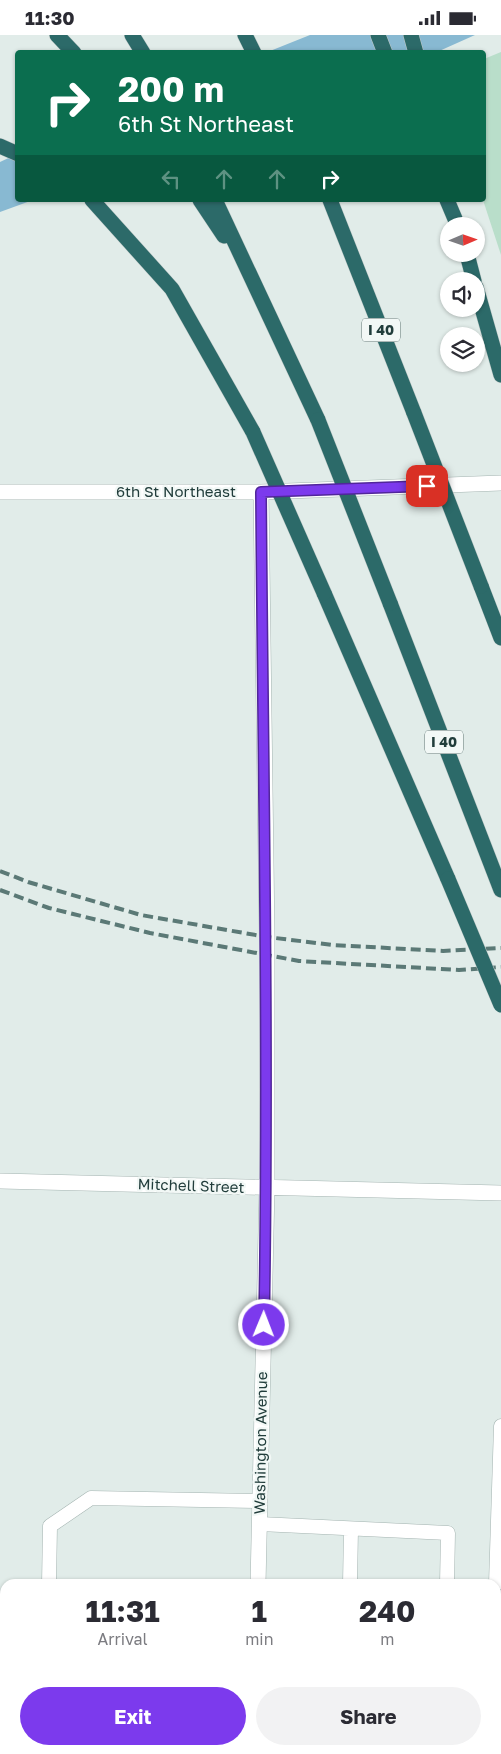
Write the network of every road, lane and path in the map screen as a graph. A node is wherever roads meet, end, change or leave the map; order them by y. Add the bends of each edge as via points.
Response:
1 (57, 35) edge
2 (132, 35) edge
3 (245, 35) edge
4 (378, 35) edge
5 (411, 35) edge
6 (71, 50) edge
7 (141, 50) edge
8 (252, 50) edge
9 (384, 50) edge
10 (415, 50) edge
11 (0, 146) edge
12 (15, 154) edge
13 (94, 202) edge
14 (201, 202) edge
15 (216, 202) edge
16 (331, 202) edge
17 (448, 202) edge
18 (453, 202) edge
19 (455, 217) edge
20 (457, 217) edge
21 (252, 276) junction
22 (485, 317) edge
23 (501, 375) edge
24 (501, 483) edge
25 (0, 492) edge
26 (261, 492) junction
27 (501, 638) edge
28 (499, 885) edge
29 (501, 1005) edge
30 (0, 1181) edge
31 (267, 1188) junction
32 (501, 1193) edge
33 (501, 1426) edge
34 (260, 1501) junction
35 (260, 1524) junction
36 (351, 1529) junction
37 (49, 1579) edge
38 (258, 1579) edge
39 (350, 1579) edge
40 (447, 1579) edge
41 (496, 1579) edge

1 - 6 highway
2 - 7 highway
3 - 8 highway
4 - 9 highway
5 - 10 highway
11 - 12 highway
13 - 29 highway, bridge via 172,289 253,432
14 - 21 highway
15 - 21 highway, I 40
16 - 27 highway, I 40, bridge
17 - 19 highway
18 - 20 highway
21 - 28 highway, I 40, bridge via 318,420
22 - 23 highway
24 - 26 street, 6th St Northeast
25 - 26 street, 6th St Northeast
26 - 31 street, Washington Avenue
30 - 31 street, Mitchell Street
31 - 32 street, Mitchell Street
31 - 34 street, Washington Avenue
33 - 41 lane
34 - 35 street, Washington Avenue
34 - 37 lane via 91,1498 50,1526
35 - 36 lane
35 - 38 street, Washington Avenue
36 - 39 lane
36 - 40 lane via 448,1533

